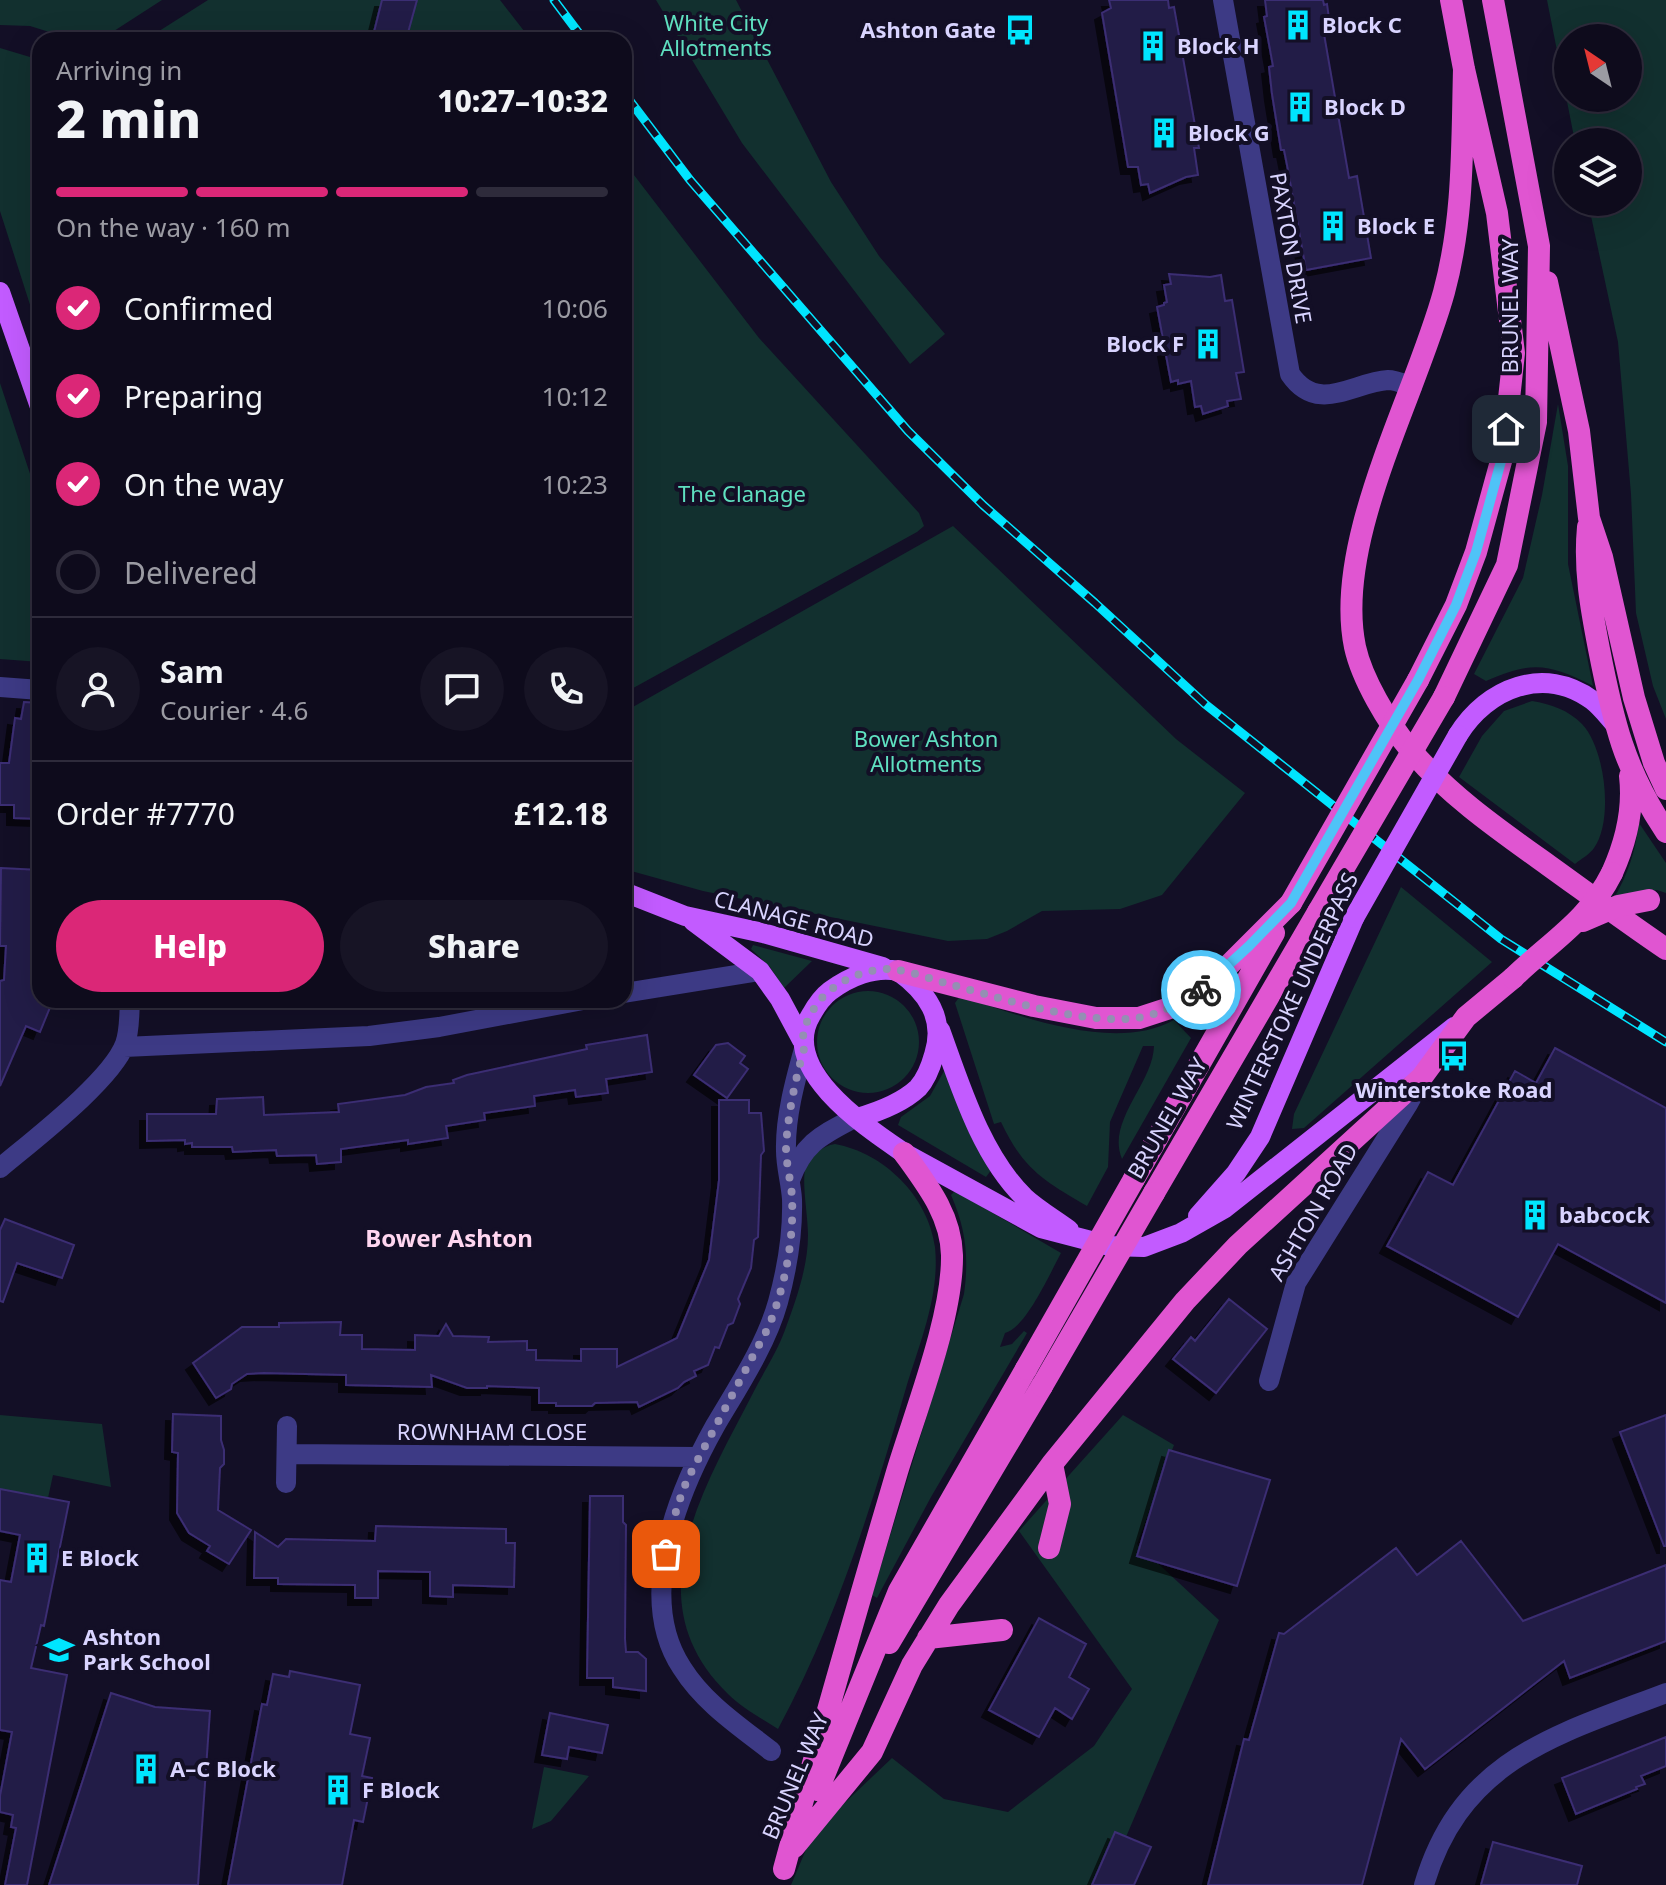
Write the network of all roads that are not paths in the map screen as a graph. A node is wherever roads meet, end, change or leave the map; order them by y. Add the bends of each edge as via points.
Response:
1 (1223, 0) edge
2 (1451, 0) edge
3 (1493, 0) edge
4 (1464, 69) junction
5 (1539, 246) junction
6 (0, 292) edge
7 (32, 384) edge
8 (1412, 387) junction
9 (1589, 518) junction
10 (0, 687) edge
11 (32, 689) edge
12 (1614, 723) junction
13 (1629, 767) junction
14 (1666, 789) edge
15 (1666, 832) edge
16 (632, 895) edge
17 (1657, 900) edge
18 (1291, 903) junction
19 (685, 916) junction
20 (1578, 923) junction
21 (1666, 949) edge
22 (894, 970) junction
23 (760, 971) junction
24 (632, 992) edge
25 (130, 1008) edge
26 (540, 1008) edge
27 (1466, 1017) junction
28 (939, 1027) junction
29 (803, 1044) junction
30 (124, 1047) junction
31 (1422, 1077) junction
32 (857, 1117) junction
33 (904, 1153) junction
34 (0, 1168) edge
35 (790, 1180) junction
36 (1181, 1233) junction
37 (1082, 1239) junction
38 (1269, 1381) dead end
39 (287, 1426) dead end
40 (287, 1454) junction
41 (698, 1457) junction
42 (1052, 1464) junction
43 (286, 1483) dead end
44 (1049, 1548) dead end
45 (1002, 1630) dead end
46 (928, 1638) junction
47 (861, 1687) junction
48 (1666, 1693) edge
49 (771, 1751) dead end
50 (794, 1847) junction
51 (781, 1877) edge
52 (1424, 1885) edge

1 - 8 street, PAXTON DRIVE via 1290,374 1305,389 1321,394 1388,380
2 - 4 highway, BRUNEL WAY
3 - 5 highway, BRUNEL WAY
4 - 8 highway via 1456,242
4 - 18 highway, BRUNEL WAY, bridge via 1497,213 1514,353 1503,454 1456,605
5 - 9 highway via 1579,431
5 - 47 highway, BRUNEL WAY, bridge via 1536,422 1507,565 1444,697
6 - 7 main road
8 - 21 highway via 1359,540 1351,611 1356,649 1378,703 1409,748 1469,807
9 - 12 highway via 1588,592
9 - 14 highway via 1641,724
10 - 11 street
12 - 13 highway
12 - 36 main road, WINTERSTOKE UNDERPASS, bridge via 1594,701 1547,683 1518,685 1469,718 1354,918 1260,1137 1213,1202
13 - 15 highway
13 - 20 highway, bridge via 1632,795 1621,853 1595,903
16 - 19 main road, CLANAGE ROAD
17 - 20 highway, bridge via 1618,906
18 - 22 highway via 1209,985 1179,1005 1139,1018 1096,1018 1034,1006
18 - 47 highway, BRUNEL WAY, bridge via 899,1591
19 - 22 main road, CLANAGE ROAD
19 - 23 main road, CLANAGE ROAD
20 - 27 highway, WINTERSTOKE UNDERPASS, bridge
22 - 28 main road via 910,979 929,1002
22 - 29 main road via 853,977 825,995 806,1023
23 - 24 street
23 - 29 main road, CLANAGE ROAD
25 - 30 street
26 - 30 street via 369,1036
27 - 31 highway
27 - 36 main road, WINTERSTOKE UNDERPASS via 1225,1208
28 - 32 main road via 936,1049 919,1086 887,1107
28 - 37 main road, WINTERSTOKE UNDERPASS via 973,1118 1002,1170 1023,1196
29 - 32 main road via 824,1088
29 - 35 street via 788,1129
30 - 34 street via 65,1113
31 - 38 street, ASHTON ROAD via 1296,1283
31 - 42 highway via 1238,1245 1185,1301
32 - 33 main road, WINTERSTOKE UNDERPASS
32 - 35 street via 807,1146
33 - 37 main road, WINTERSTOKE UNDERPASS via 1041,1228
33 - 51 highway via 945,1217 951,1273 935,1346
35 - 41 street via 789,1251 778,1303
36 - 37 main road, WINTERSTOKE UNDERPASS via 1144,1247
39 - 40 street
40 - 41 street, ROWNHAM CLOSE
40 - 43 street
41 - 49 street via 677,1507 666,1554 662,1594 667,1632 695,1687
42 - 44 highway via 1060,1504
42 - 46 highway
45 - 46 highway
46 - 50 highway via 872,1752
47 - 50 highway, BRUNEL WAY
48 - 52 street via 1538,1743 1498,1770 1453,1818
50 - 51 highway, BRUNEL WAY

